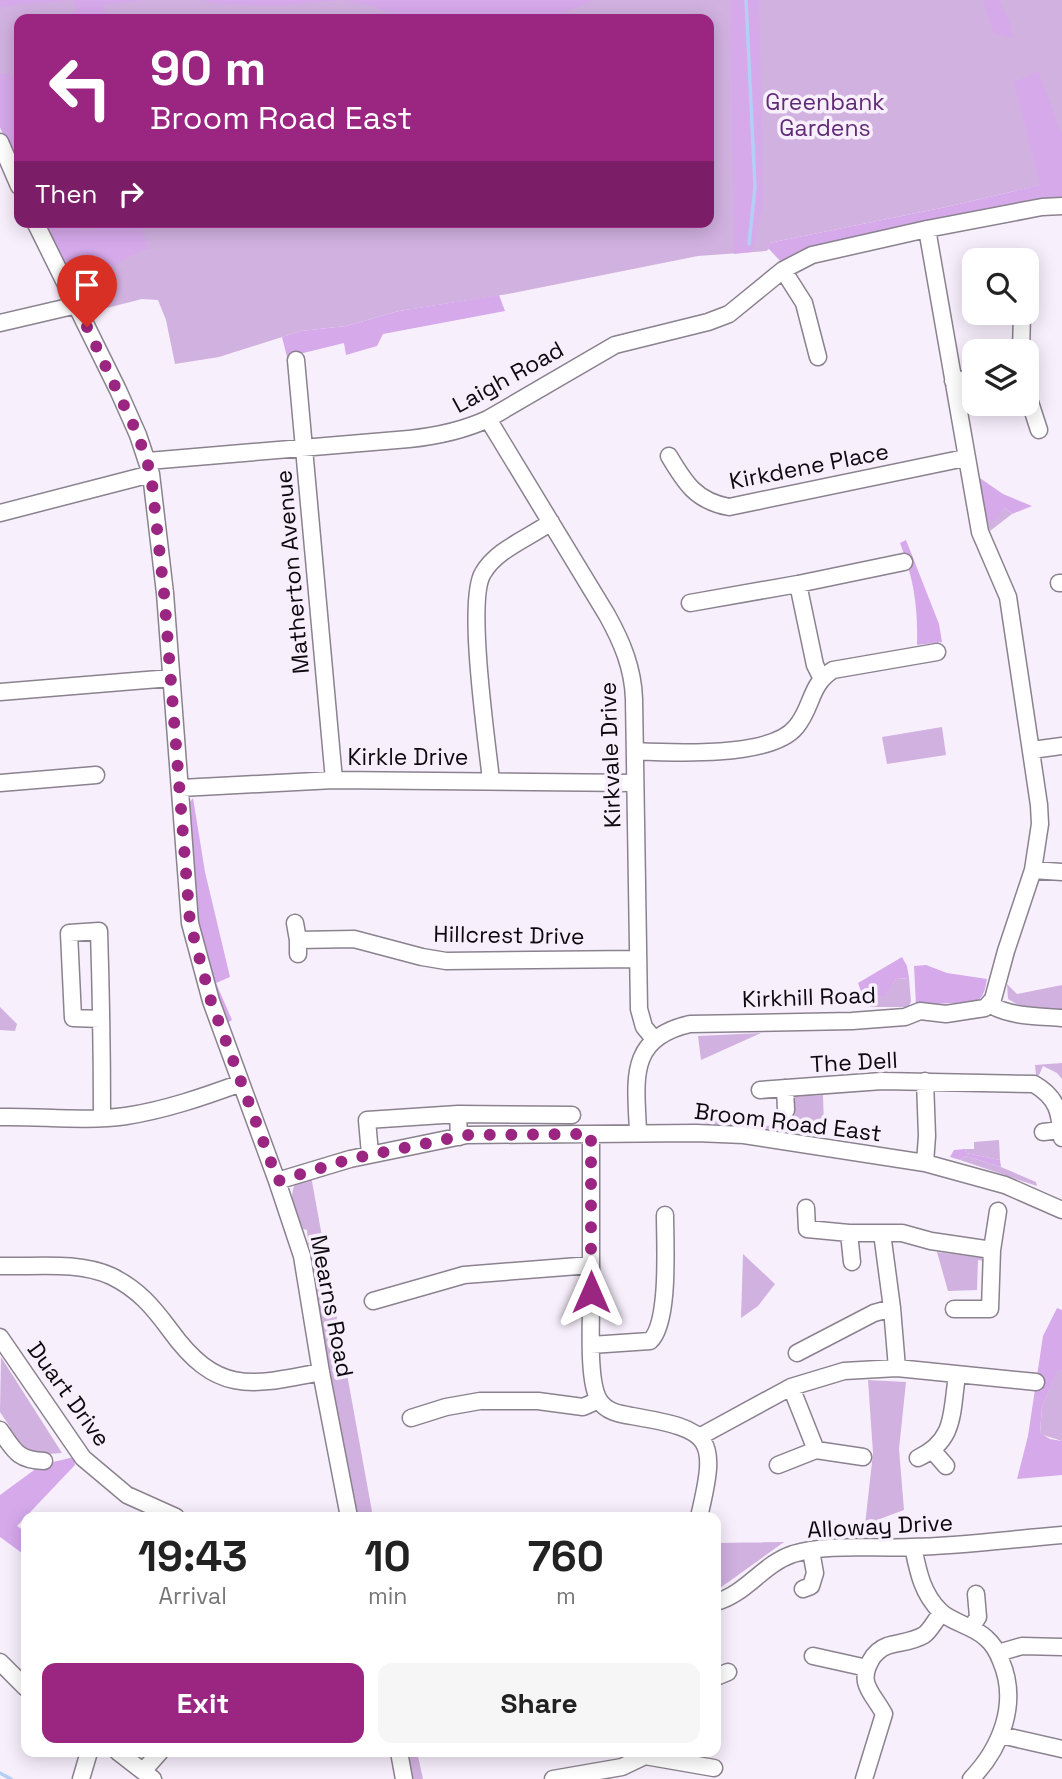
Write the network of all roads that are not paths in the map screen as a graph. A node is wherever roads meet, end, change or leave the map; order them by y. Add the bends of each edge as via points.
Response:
1 (0, 142) edge
2 (14, 174) edge
3 (1062, 206) edge
4 (38, 228) edge
5 (927, 229) junction
6 (783, 270) junction
7 (77, 305) junction
8 (0, 323) edge
9 (820, 346) dead end
10 (296, 360) dead end
11 (962, 380) edge
12 (953, 381) junction
13 (1027, 416) edge
14 (488, 419) junction
15 (1039, 430) dead end
16 (304, 449) junction
17 (965, 458) junction
18 (670, 466) dead end
19 (149, 468) junction
20 (0, 513) edge
21 (551, 522) junction
22 (904, 562) dead end
23 (799, 584) junction
24 (690, 604) dead end
25 (936, 653) dead end
26 (821, 677) junction
27 (171, 678) junction
28 (0, 692) edge
29 (1062, 746) edge
30 (1032, 750) junction
31 (635, 751) junction
32 (96, 775) dead end
33 (334, 780) junction
34 (491, 780) junction
35 (0, 783) edge
36 (635, 783) junction
37 (181, 788) junction
38 (1032, 870) junction
39 (1062, 872) edge
40 (295, 923) dead end
41 (637, 958) junction
42 (989, 1004) junction
43 (102, 1018) junction
44 (1062, 1018) edge
45 (654, 1039) junction
46 (925, 1081) junction
47 (241, 1083) junction
48 (785, 1088) junction
49 (760, 1090) dead end
50 (786, 1110) dead end
51 (458, 1114) junction
52 (572, 1115) dead end
53 (0, 1117) edge
54 (102, 1118) junction
55 (1061, 1130) edge
56 (638, 1132) junction
57 (1043, 1132) dead end
58 (591, 1134) junction
59 (459, 1137) junction
60 (1062, 1138) edge
61 (370, 1154) junction
62 (925, 1163) junction
63 (278, 1181) junction
64 (806, 1208) dead end
65 (1062, 1210) edge
66 (998, 1211) dead end
67 (665, 1215) dead end
68 (849, 1233) junction
69 (882, 1233) junction
70 (992, 1250) junction
71 (852, 1262) dead end
72 (591, 1265) junction
73 (0, 1266) edge
74 (373, 1301) dead end
75 (892, 1308) junction
76 (954, 1309) dead end
77 (3, 1345) edge
78 (591, 1345) junction
79 (797, 1353) dead end
80 (897, 1368) junction
81 (321, 1372) junction
82 (957, 1376) junction
83 (1036, 1381) dead end
84 (791, 1387) junction
85 (599, 1400) junction
86 (411, 1418) dead end
87 (0, 1430) edge
88 (698, 1437) junction
89 (816, 1450) junction
90 (933, 1451) junction
91 (863, 1457) dead end
92 (918, 1458) dead end
93 (44, 1461) dead end
94 (778, 1465) dead end
95 (946, 1466) dead end
96 (165, 1512) edge
97 (348, 1512) edge
98 (700, 1512) edge
99 (1062, 1535) edge
100 (913, 1547) junction
101 (811, 1551) junction
102 (803, 1589) dead end
103 (976, 1594) dead end
104 (721, 1600) edge
105 (941, 1614) junction
106 (971, 1628) junction
107 (1062, 1647) edge
108 (998, 1653) junction
109 (813, 1656) dead end
110 (0, 1662) edge
111 (866, 1668) junction
112 (21, 1683) edge
113 (1001, 1735) junction
114 (1062, 1749) edge
115 (88, 1757) edge
116 (125, 1757) edge
117 (157, 1757) edge
118 (400, 1757) edge
119 (642, 1757) edge
120 (661, 1757) edge
121 (714, 1768) dead end
122 (148, 1775) edge
123 (596, 1775) edge
124 (81, 1779) edge
125 (404, 1779) edge
126 (553, 1779) edge
127 (864, 1779) edge
128 (971, 1779) edge

1 - 2 street
3 - 5 street, Laigh Road
4 - 7 street, Mearns Road
5 - 6 street, Laigh Road via 812,255
5 - 12 street
6 - 9 street via 804,303
6 - 14 street, Laigh Road via 729,314 615,345
7 - 8 street
7 - 19 street, Mearns Road
10 - 16 street, Matherton Avenue
11 - 12 street
12 - 17 street
13 - 15 street
14 - 16 street, Laigh Road via 438,436
14 - 21 street, Kirkvale Drive
16 - 19 street, Laigh Road
16 - 33 street, Matherton Avenue
17 - 18 street, Kirkdene Place via 729,507 700,497
17 - 30 street via 980,532 1008,597
19 - 20 street, Laigh Road
19 - 27 street, Mearns Road
21 - 31 street, Kirkvale Drive via 624,649 634,686
21 - 34 street via 503,552 478,583 476,616
22 - 23 street
23 - 24 street
23 - 26 street
25 - 26 street via 845,666
26 - 31 street via 795,729 771,743 706,753
27 - 28 street
27 - 37 street, Mearns Road
29 - 30 street
30 - 38 street via 1040,824
31 - 36 street, Kirkvale Drive
32 - 35 street
33 - 34 street, Kirkle Drive
33 - 37 street, Kirkle Drive
34 - 36 street, Kirkle Drive
36 - 41 street, Kirkvale Drive
37 - 47 street, Mearns Road via 190,923 203,977
38 - 39 street
38 - 42 street
40 - 41 street, Hillcrest Drive via 298,947 354,939 446,961
41 - 45 street, Kirkvale Drive via 641,1018
42 - 44 street via 1017,1014
42 - 45 street, Kirkhill Road via 964,1013 920,1011 905,1017 852,1021 690,1024
43 - 43 street via 99,932 69,933 73,1018
43 - 54 street
45 - 56 street via 642,1053 636,1077
46 - 48 street, The Dell
46 - 55 street, The Dell via 1034,1084 1060,1110
46 - 62 street, The Dell
47 - 54 street via 169,1107
47 - 63 street, Mearns Road
48 - 49 street, The Dell
48 - 50 street, The Dell
51 - 52 street
51 - 59 street
51 - 61 street via 368,1120
53 - 54 street
55 - 57 street
55 - 60 street, The Dell
56 - 58 street, Broom Road East
56 - 62 street, Broom Road East via 744,1135
58 - 59 street, Broom Road East
58 - 72 street
59 - 61 street, Broom Road East
61 - 63 street, Broom Road East
62 - 65 street, Broom Road East via 1005,1185
63 - 81 street, Mearns Road via 302,1256
64 - 68 street via 807,1229
66 - 70 street
67 - 78 street via 665,1270 657,1334 650,1341
68 - 69 street
68 - 71 street
69 - 70 street
69 - 75 street
70 - 76 street via 990,1309
72 - 74 street via 464,1275
72 - 78 street
73 - 81 street via 85,1267 110,1276 150,1302 198,1363 230,1380 268,1383
75 - 79 street via 874,1312
75 - 80 street
77 - 96 street, Duart Drive via 83,1458 127,1495
78 - 85 street
80 - 82 street
80 - 84 street via 844,1371
81 - 97 street, Mearns Road
82 - 83 street
82 - 90 street via 949,1429
84 - 88 street
84 - 89 street
85 - 86 street via 583,1407 480,1401
85 - 88 street via 618,1413 677,1424
87 - 93 street via 16,1454
88 - 98 street via 709,1460
89 - 91 street
89 - 94 street
90 - 92 street
90 - 95 street
99 - 100 street, Alloway Drive
100 - 101 street, Alloway Drive
100 - 105 street via 922,1585
101 - 102 street via 815,1573 811,1586
101 - 104 street, Alloway Drive via 773,1563 733,1596
103 - 106 street via 978,1617
105 - 106 street
105 - 111 street via 926,1633 886,1646
106 - 108 street via 987,1638
107 - 108 street via 1022,1646
108 - 113 street via 1006,1671 1009,1702
109 - 111 street
110 - 112 street
111 - 127 street via 868,1689 884,1714
113 - 114 street
113 - 128 street via 985,1765
115 - 124 street
116 - 122 street
117 - 122 street
118 - 125 street
119 - 123 street
120 - 121 street
123 - 126 street

